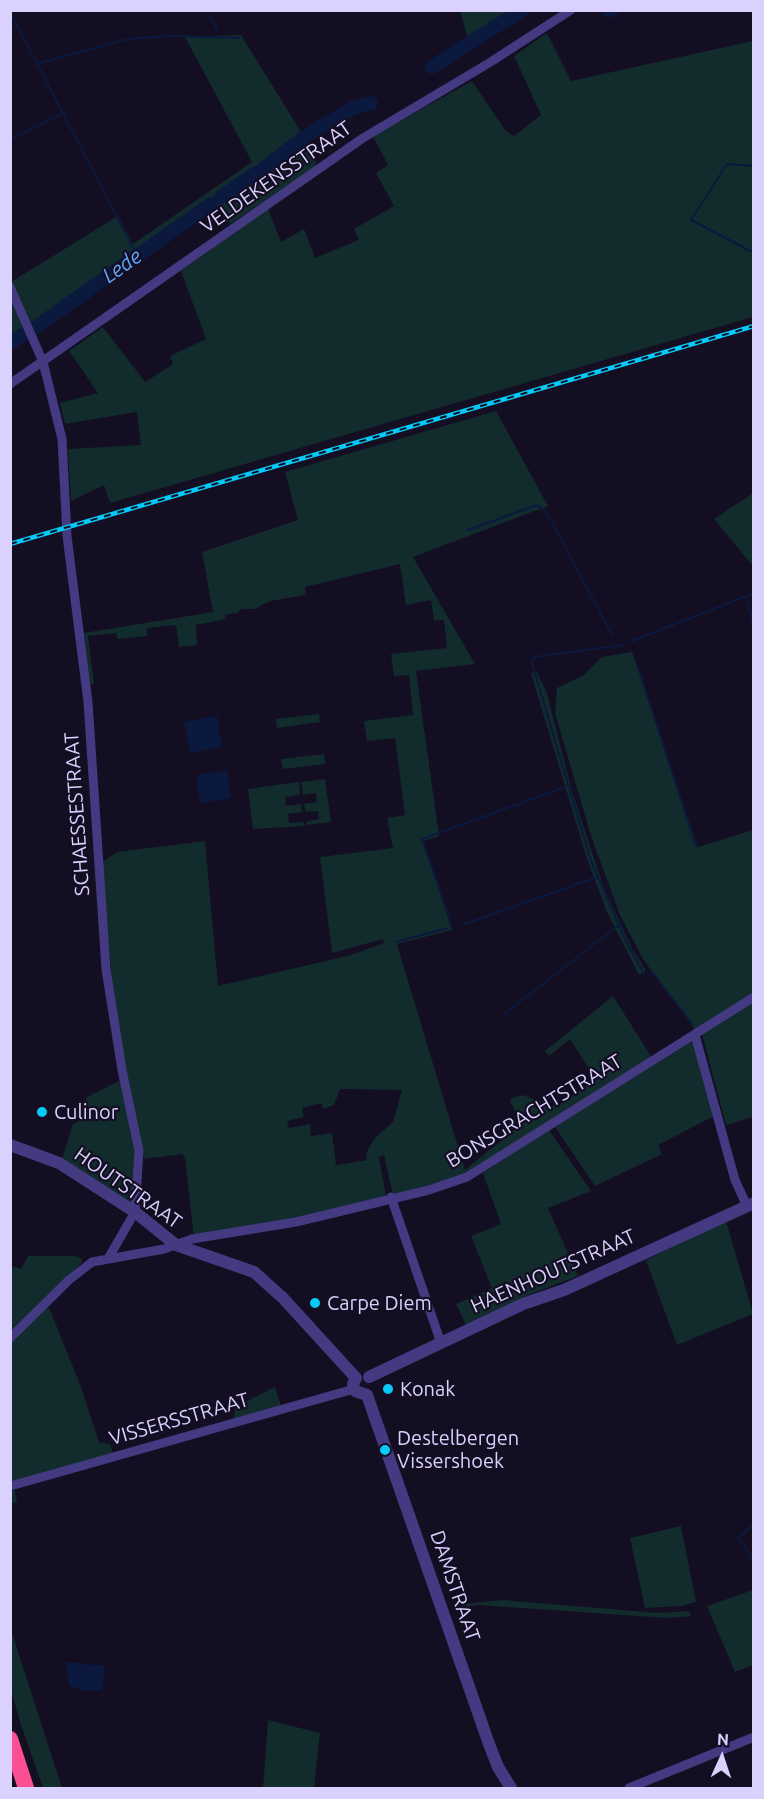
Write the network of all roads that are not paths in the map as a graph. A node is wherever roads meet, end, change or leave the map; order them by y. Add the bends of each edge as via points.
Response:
1 (571, 10) edge
2 (10, 287) edge
3 (43, 362) junction
4 (10, 384) edge
5 (753, 997) edge
6 (695, 1035) junction
7 (10, 1145) edge
8 (391, 1197) junction
9 (750, 1204) edge
10 (135, 1212) junction
11 (176, 1245) junction
12 (109, 1257) junction
13 (10, 1338) edge
14 (441, 1343) junction
15 (369, 1377) junction
16 (355, 1383) junction
17 (367, 1395) junction
18 (14, 1485) dead end
19 (753, 1737) edge
20 (10, 1739) edge
21 (26, 1788) edge
22 (512, 1788) edge
23 (629, 1788) edge

1 - 3 street, VELDEKENSSTRAAT via 363,138
2 - 3 street, SCHAESSESTRAAT
3 - 4 street, VELDEKENSSTRAAT
3 - 10 street, SCHAESSESTRAAT via 62,439 67,536 88,702 106,969 139,1151
5 - 6 street, BONSGRACHTSTRAAT
6 - 8 street, BONSGRACHTSTRAAT via 467,1177
6 - 9 street via 735,1180
7 - 10 street, HOUTSTRAAT via 59,1163
8 - 11 street, BONSGRACHTSTRAAT via 296,1222
8 - 14 street
9 - 14 street, HAENHOUTSTRAAT
10 - 11 street, HOUTSTRAAT
10 - 12 street, SCHAESSESTRAAT
11 - 12 street
11 - 16 street, HOUTSTRAAT via 242,1267 263,1279
12 - 13 street via 82,1268
14 - 15 street, HAENHOUTSTRAAT
15 - 16 street via 362,1375
15 - 17 street via 373,1386
16 - 17 street via 359,1394
16 - 18 street, VISSERSSTRAAT
17 - 22 street, DAMSTRAAT via 489,1744
19 - 23 street
20 - 21 highway

